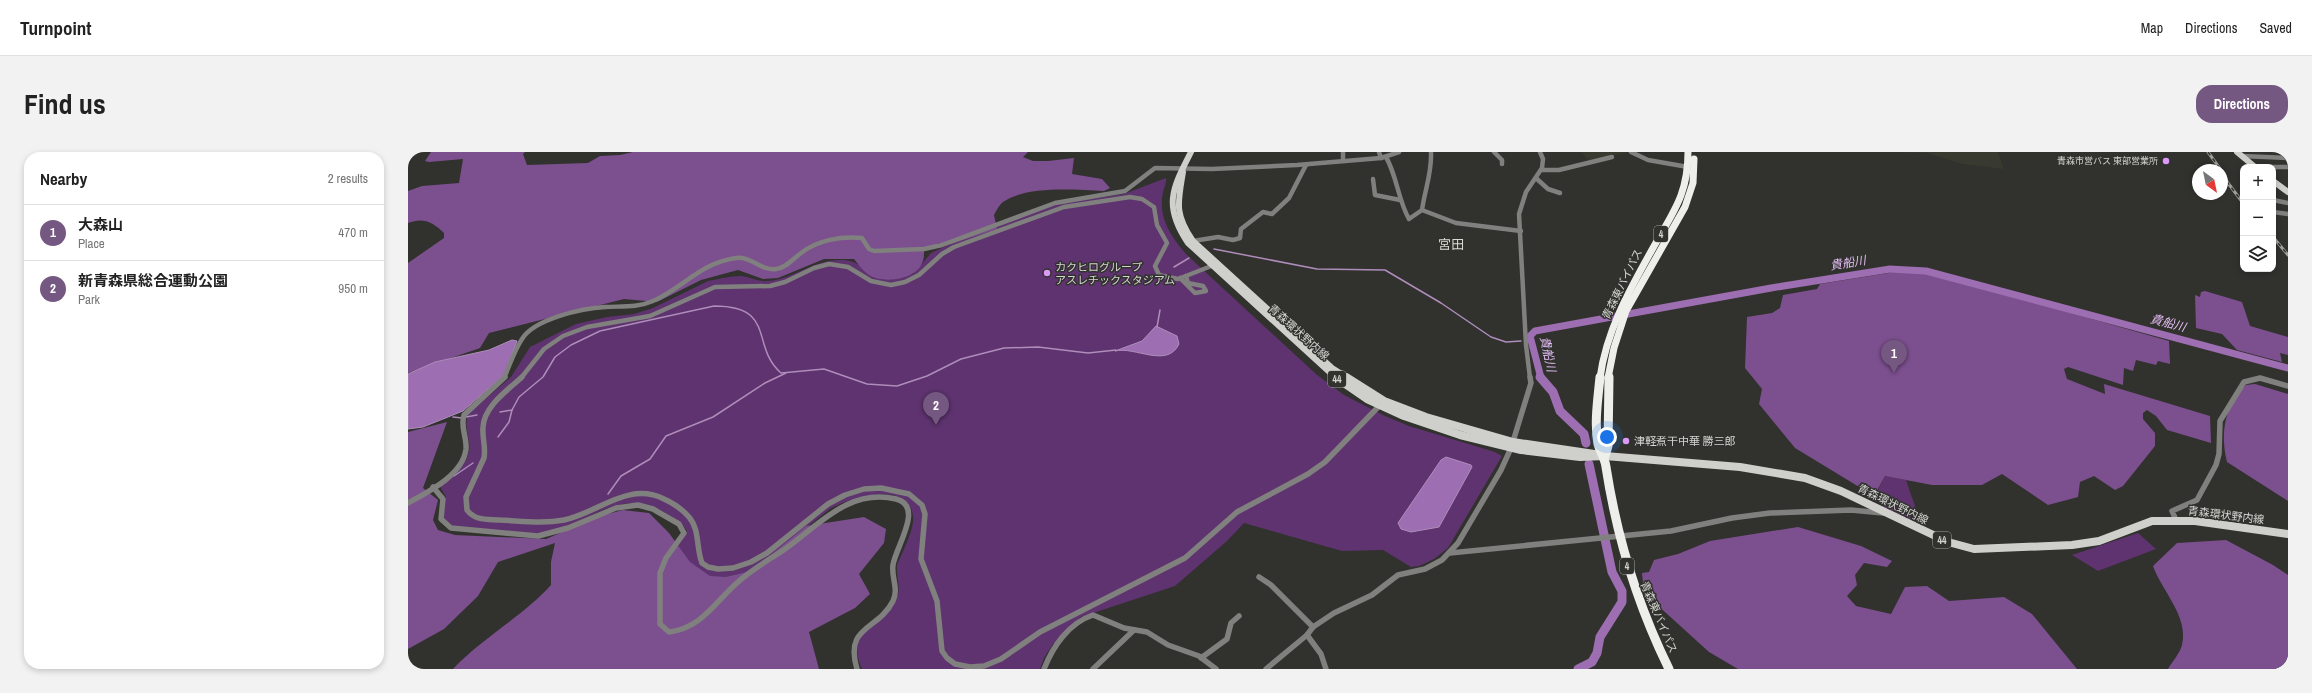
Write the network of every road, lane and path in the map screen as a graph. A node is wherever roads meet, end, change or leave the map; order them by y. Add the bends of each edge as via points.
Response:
1 (1191, 152) edge
2 (1342, 152) edge
3 (1380, 152) edge
4 (1399, 152) edge
5 (1431, 152) edge
6 (1494, 152) edge
7 (1540, 152) edge
8 (1631, 152) edge
9 (1688, 152) edge
10 (1694, 152) edge
11 (2237, 152) edge
12 (2242, 156) junction
13 (1384, 157) junction
14 (1612, 158) dead end
15 (2288, 158) edge
16 (1343, 161) junction
17 (1502, 164) dead end
18 (2251, 164) edge
19 (1306, 165) junction
20 (1688, 167) junction
21 (2276, 167) edge
22 (2288, 167) edge
23 (1182, 169) junction
24 (1542, 170) junction
25 (1373, 179) dead end
26 (1537, 179) junction
27 (2276, 183) edge
28 (2288, 192) edge
29 (1560, 193) dead end
30 (1400, 200) junction
31 (2276, 201) edge
32 (2288, 204) edge
33 (1422, 210) junction
34 (2276, 212) edge
35 (2288, 214) edge
36 (1521, 231) junction
37 (1193, 241) junction
38 (1214, 265) junction
39 (1186, 276) junction
40 (1180, 278) junction
41 (1200, 286) junction
42 (1194, 292) junction
43 (1621, 315) junction
44 (2288, 386) edge
45 (1382, 403) junction
46 (1512, 445) junction
47 (1605, 456) junction
48 (433, 487) junction
49 (408, 503) edge
50 (1889, 514) junction
51 (2176, 520) junction
52 (2288, 534) edge
53 (1614, 538) junction
54 (1450, 553) junction
55 (1259, 577) dead end
56 (1239, 616) dead end
57 (1313, 628) junction
58 (1134, 630) junction
59 (1307, 636) junction
60 (1201, 658) junction
61 (857, 669) edge
62 (1044, 669) edge
63 (1093, 669) edge
64 (1216, 669) edge
65 (1266, 669) edge
66 (1326, 669) edge
67 (1669, 669) edge

1 - 23 main road, 青森環状野内線 / 44
2 - 16 street
3 - 13 street
4 - 13 street
5 - 33 street via 1432,170 1425,189
6 - 17 street via 1502,160
7 - 24 street
8 - 20 street via 1652,161
9 - 20 highway, 青森東バイパス / 4
10 - 43 highway, 青森東バイパス / 4 via 1693,183 1685,206
11 - 12 main road
12 - 15 street
12 - 18 main road
13 - 16 street
13 - 30 street via 1393,172
14 - 24 street via 1559,170
16 - 19 street
19 - 23 street
19 - 37 street via 1290,198 1272,214 1263,212 1244,226 1240,238 1233,240 1218,237
20 - 43 highway, 青森東バイパス / 4 via 1682,194
21 - 22 street
23 - 37 main road, 青森環状野内線 / 44 via 1178,211 1183,226
23 - 38 main road, 青森環状野内線 / 44 via 1172,193 1172,214 1181,234
23 - 48 street via 1155,168 1125,191 1055,202 942,245 874,251 862,238 848,238 812,247 781,268 774,269 752,258 740,258 706,268 652,301 631,307 592,309 550,321 522,338 504,379 464,415 462,430 466,451 463,459 457,468
24 - 26 street
25 - 30 street via 1375,195
26 - 29 street via 1548,189
26 - 36 street via 1526,192 1520,208
27 - 28 main road
30 - 33 street via 1409,219
31 - 32 street
33 - 36 street via 1456,223
34 - 35 street
36 - 46 street via 1526,345 1531,383
37 - 38 main road, 青森環状野内線 / 44
38 - 39 street
38 - 45 main road, 青森環状野内線 / 44 via 1327,371
39 - 40 street
39 - 41 street via 1188,284
40 - 42 street via 1187,288
40 - 45 street via 1163,277 1155,269 1168,243 1157,225 1154,206 1141,198 1124,197 1057,208 998,232 954,246 940,254 924,272 902,282 873,283 844,265 822,265 779,284 719,286 645,317 574,331 546,347 522,378 487,415 482,426 485,447 483,458 465,498 466,508 468,512 481,519 548,523 574,517 627,495 655,494 664,498 693,522 697,536 697,552 701,560 711,567 725,569 744,565 762,555 827,504 845,495 874,489 910,494 919,500 924,511 921,561 938,606 941,650 949,661 955,664 980,667 1001,659 1044,629 1185,558 1237,512 1308,474 1325,462
41 - 42 street via 1193,289
41 - 42 street via 1206,288 1206,291 1199,294
43 - 47 highway, 青森東バイパス / 4 via 1601,379 1598,446
44 - 51 street via 2260,378 2244,382 2220,421 2216,465 2197,500 2172,511
45 - 46 main road, 青森環状野内線 / 44 via 1421,422
46 - 47 main road, 青森環状野内線 / 44 via 1591,458
46 - 54 street via 1500,470
47 - 50 main road, 青森環状野内線 / 44 via 1773,471 1805,478 1841,491
47 - 53 highway, 青森東バイパス / 4
48 - 49 street
48 - 61 street via 443,497 441,520 451,528 538,536 557,532 601,513 631,504 648,507 679,524 684,533 663,564 659,578 660,624 669,632 678,631 701,619 746,575 790,546 833,510 862,499 880,496 898,500 907,506 910,517 894,564 896,592 892,602 855,641 852,658
50 - 51 main road, 青森環状野内線 / 44 via 1948,542 1974,549 2072,545 2110,538 2152,521
50 - 53 street via 1851,510 1770,514 1732,518 1686,529
51 - 52 main road, 青森環状野内線 / 44
53 - 54 street
53 - 67 highway, 青森東バイパス / 4 via 1635,595
54 - 57 street via 1425,569 1398,575 1372,595 1334,613
55 - 57 street via 1271,585
56 - 60 street via 1231,623 1227,639
57 - 59 street
58 - 60 street via 1147,632 1168,646
58 - 62 street via 1099,616 1087,616 1055,646
58 - 63 street
59 - 65 street
59 - 66 street via 1321,654
60 - 64 street

